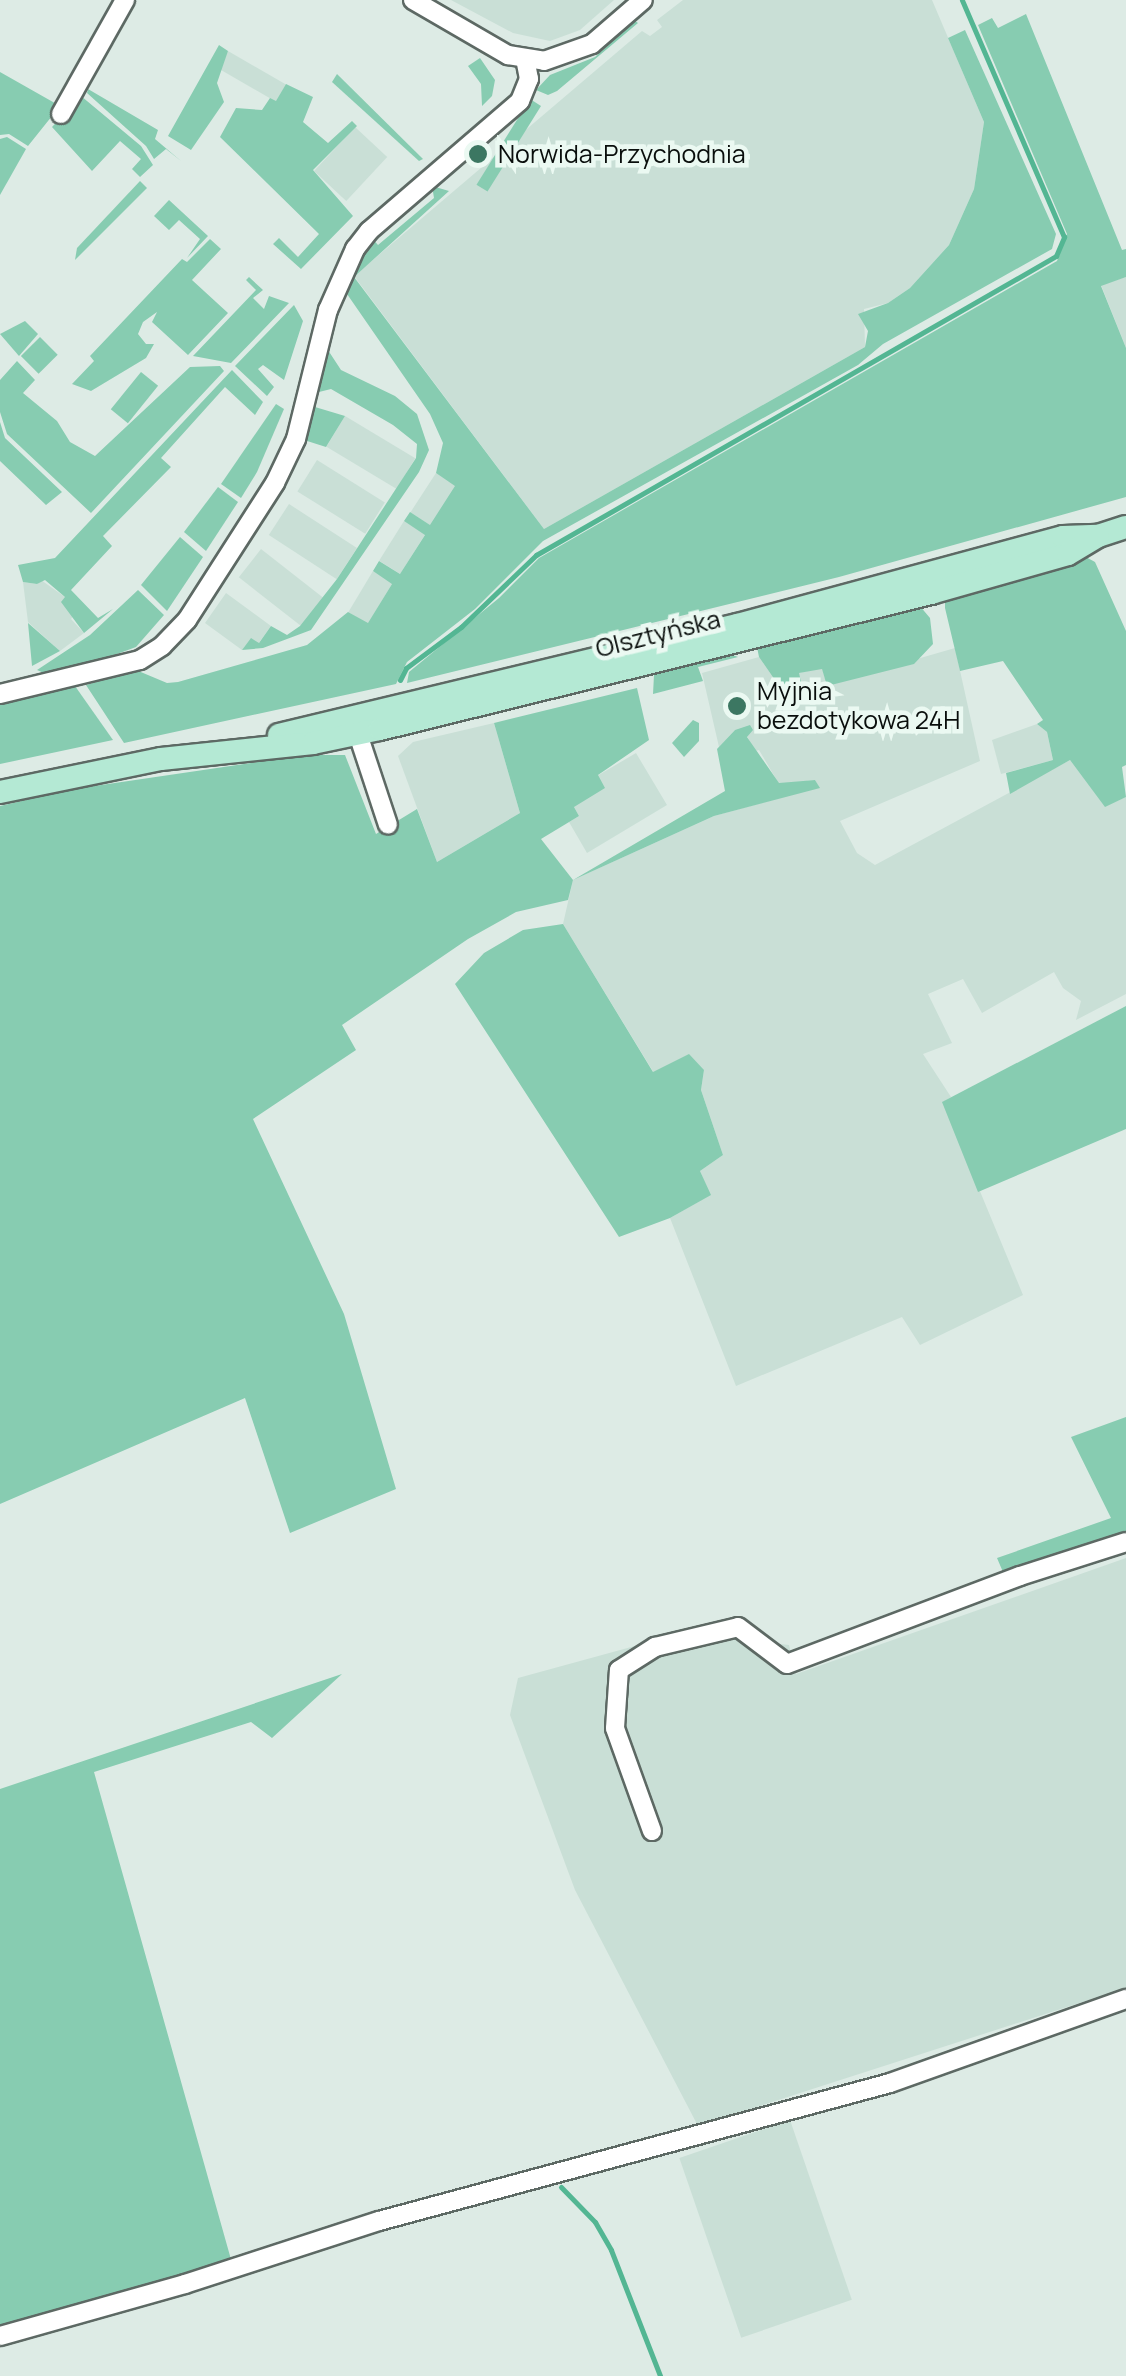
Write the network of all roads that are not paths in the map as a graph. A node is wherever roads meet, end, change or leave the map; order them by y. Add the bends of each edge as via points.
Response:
1 (124, 0) edge
2 (412, 0) edge
3 (643, 0) edge
4 (525, 58) junction
5 (61, 114) dead end
6 (1126, 527) edge
7 (0, 694) edge
8 (355, 726) junction
9 (0, 792) edge
10 (388, 825) dead end
11 (1126, 1542) edge
12 (652, 1832) dead end
13 (1126, 1999) edge
14 (0, 2336) edge

1 - 5 street
2 - 4 street via 508,55
3 - 4 street via 567,57
4 - 7 street via 509,108 355,249 328,310 296,439 188,620 140,660
6 - 8 main road, Olsztyńska via 1063,537
8 - 9 main road, Olsztyńska
8 - 10 street
11 - 12 street via 787,1664 738,1627 654,1647 619,1670 615,1728
13 - 14 street via 890,2083 379,2221

